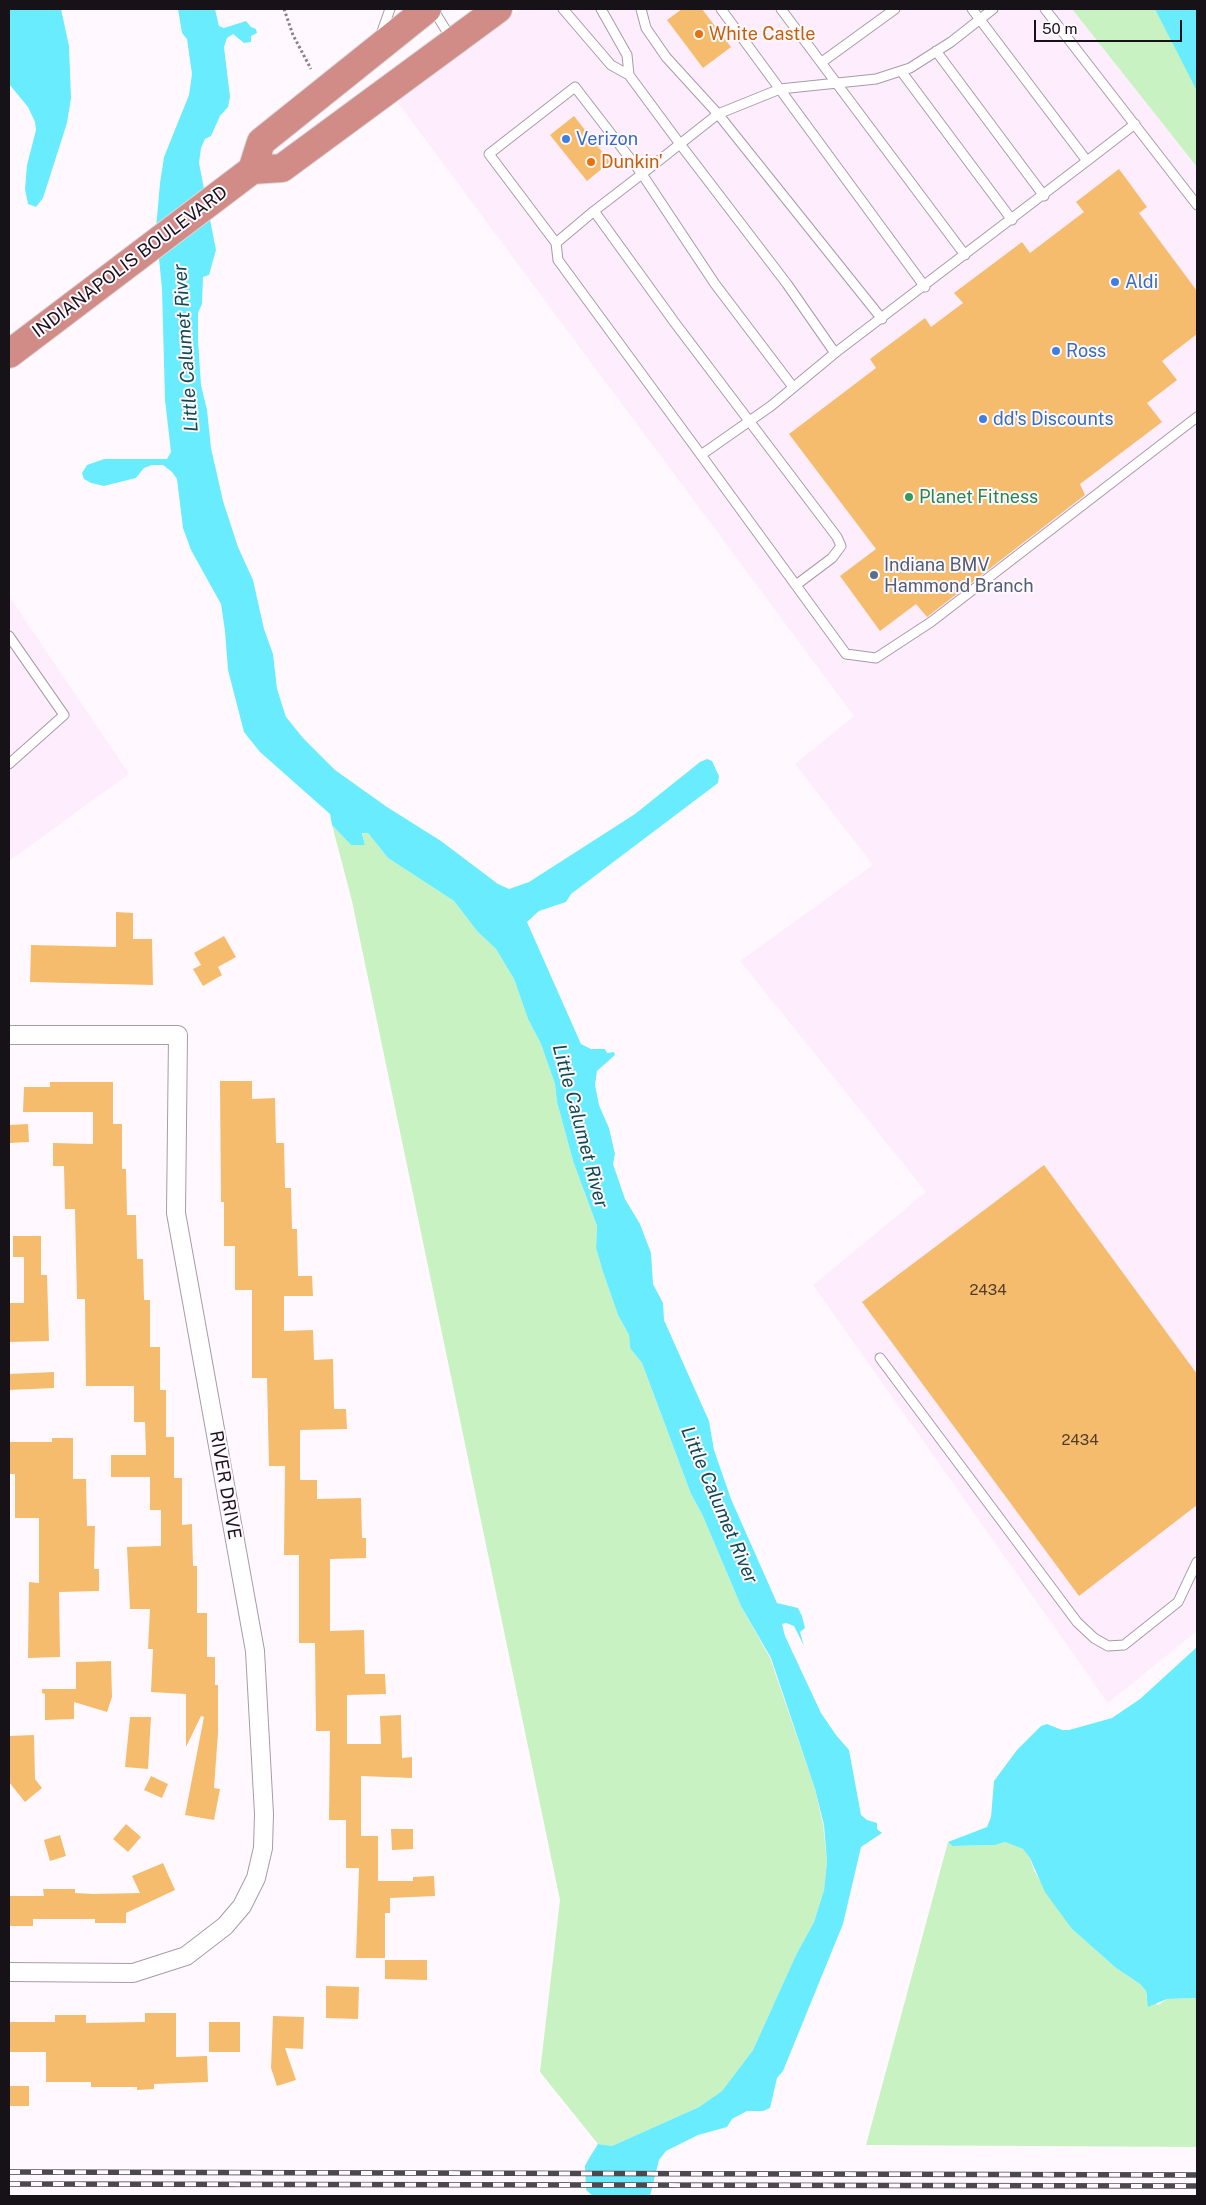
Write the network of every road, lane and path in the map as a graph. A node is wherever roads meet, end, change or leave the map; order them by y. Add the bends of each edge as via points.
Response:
1 (284, 9) edge
2 (390, 9) edge
3 (427, 9) edge
4 (432, 9) edge
5 (498, 9) edge
6 (563, 9) edge
7 (601, 9) edge
8 (641, 9) edge
9 (721, 9) edge
10 (781, 9) edge
11 (895, 9) edge
12 (972, 9) edge
13 (993, 9) edge
14 (1045, 9) edge
15 (980, 18) junction
16 (453, 42) junction
17 (375, 50) junction
18 (936, 51) junction
19 (822, 62) junction
20 (311, 69) dead end
21 (901, 71) junction
22 (629, 75) junction
23 (837, 82) junction
24 (780, 89) junction
25 (718, 114) junction
26 (1135, 124) junction
27 (680, 144) junction
28 (1087, 161) junction
29 (252, 170) junction
30 (642, 174) junction
31 (1044, 196) junction
32 (1197, 205) edge
33 (594, 211) junction
34 (1012, 220) junction
35 (556, 243) junction
36 (966, 255) junction
37 (925, 287) junction
38 (882, 319) junction
39 (9, 354) edge
40 (835, 354) junction
41 (793, 387) junction
42 (1197, 417) edge
43 (750, 420) junction
44 (701, 455) junction
45 (796, 585) junction
46 (9, 636) edge
47 (9, 764) edge
48 (9, 1035) edge
49 (880, 1358) dead end
50 (1197, 1562) edge
51 (9, 1972) edge

1 - 20 path
2 - 17 lane
3 - 17 highway
4 - 16 lane
5 - 16 highway
6 - 22 lane via 611,65
7 - 22 lane via 627,55
8 - 25 lane via 646,28 666,57
9 - 24 lane
10 - 19 lane
11 - 19 lane
12 - 15 lane
13 - 15 lane
14 - 26 lane
15 - 18 lane
15 - 28 lane
16 - 29 highway via 282,168
17 - 29 highway via 261,142
18 - 21 lane
18 - 31 lane
19 - 23 lane
21 - 23 lane via 876,79
21 - 34 lane
22 - 27 lane
23 - 24 lane
23 - 36 lane
24 - 25 lane
24 - 37 lane
25 - 27 lane
25 - 38 lane
26 - 28 lane
26 - 32 lane
27 - 30 lane
27 - 40 lane via 787,284
28 - 31 lane
29 - 39 highway, INDIANAPOLIS BOULEVARD
30 - 33 lane
30 - 35 lane via 576,87 489,154
30 - 41 lane via 714,284
31 - 34 lane
33 - 35 lane
33 - 43 lane
34 - 36 lane
35 - 44 lane via 558,260
36 - 37 lane
37 - 38 lane
38 - 40 lane
40 - 41 lane
41 - 43 lane
42 - 45 lane via 932,622 876,658 846,654
43 - 44 lane
43 - 45 lane via 837,537 840,546 832,558
44 - 45 lane
46 - 47 lane via 64,715
48 - 51 street, RIVER DRIVE via 178,1034 176,1213 255,1651 264,1814 263,1848 256,1878 242,1906 225,1926 186,1956 133,1973
49 - 50 lane via 1077,1622 1094,1638 1108,1646 1124,1645 1178,1602

